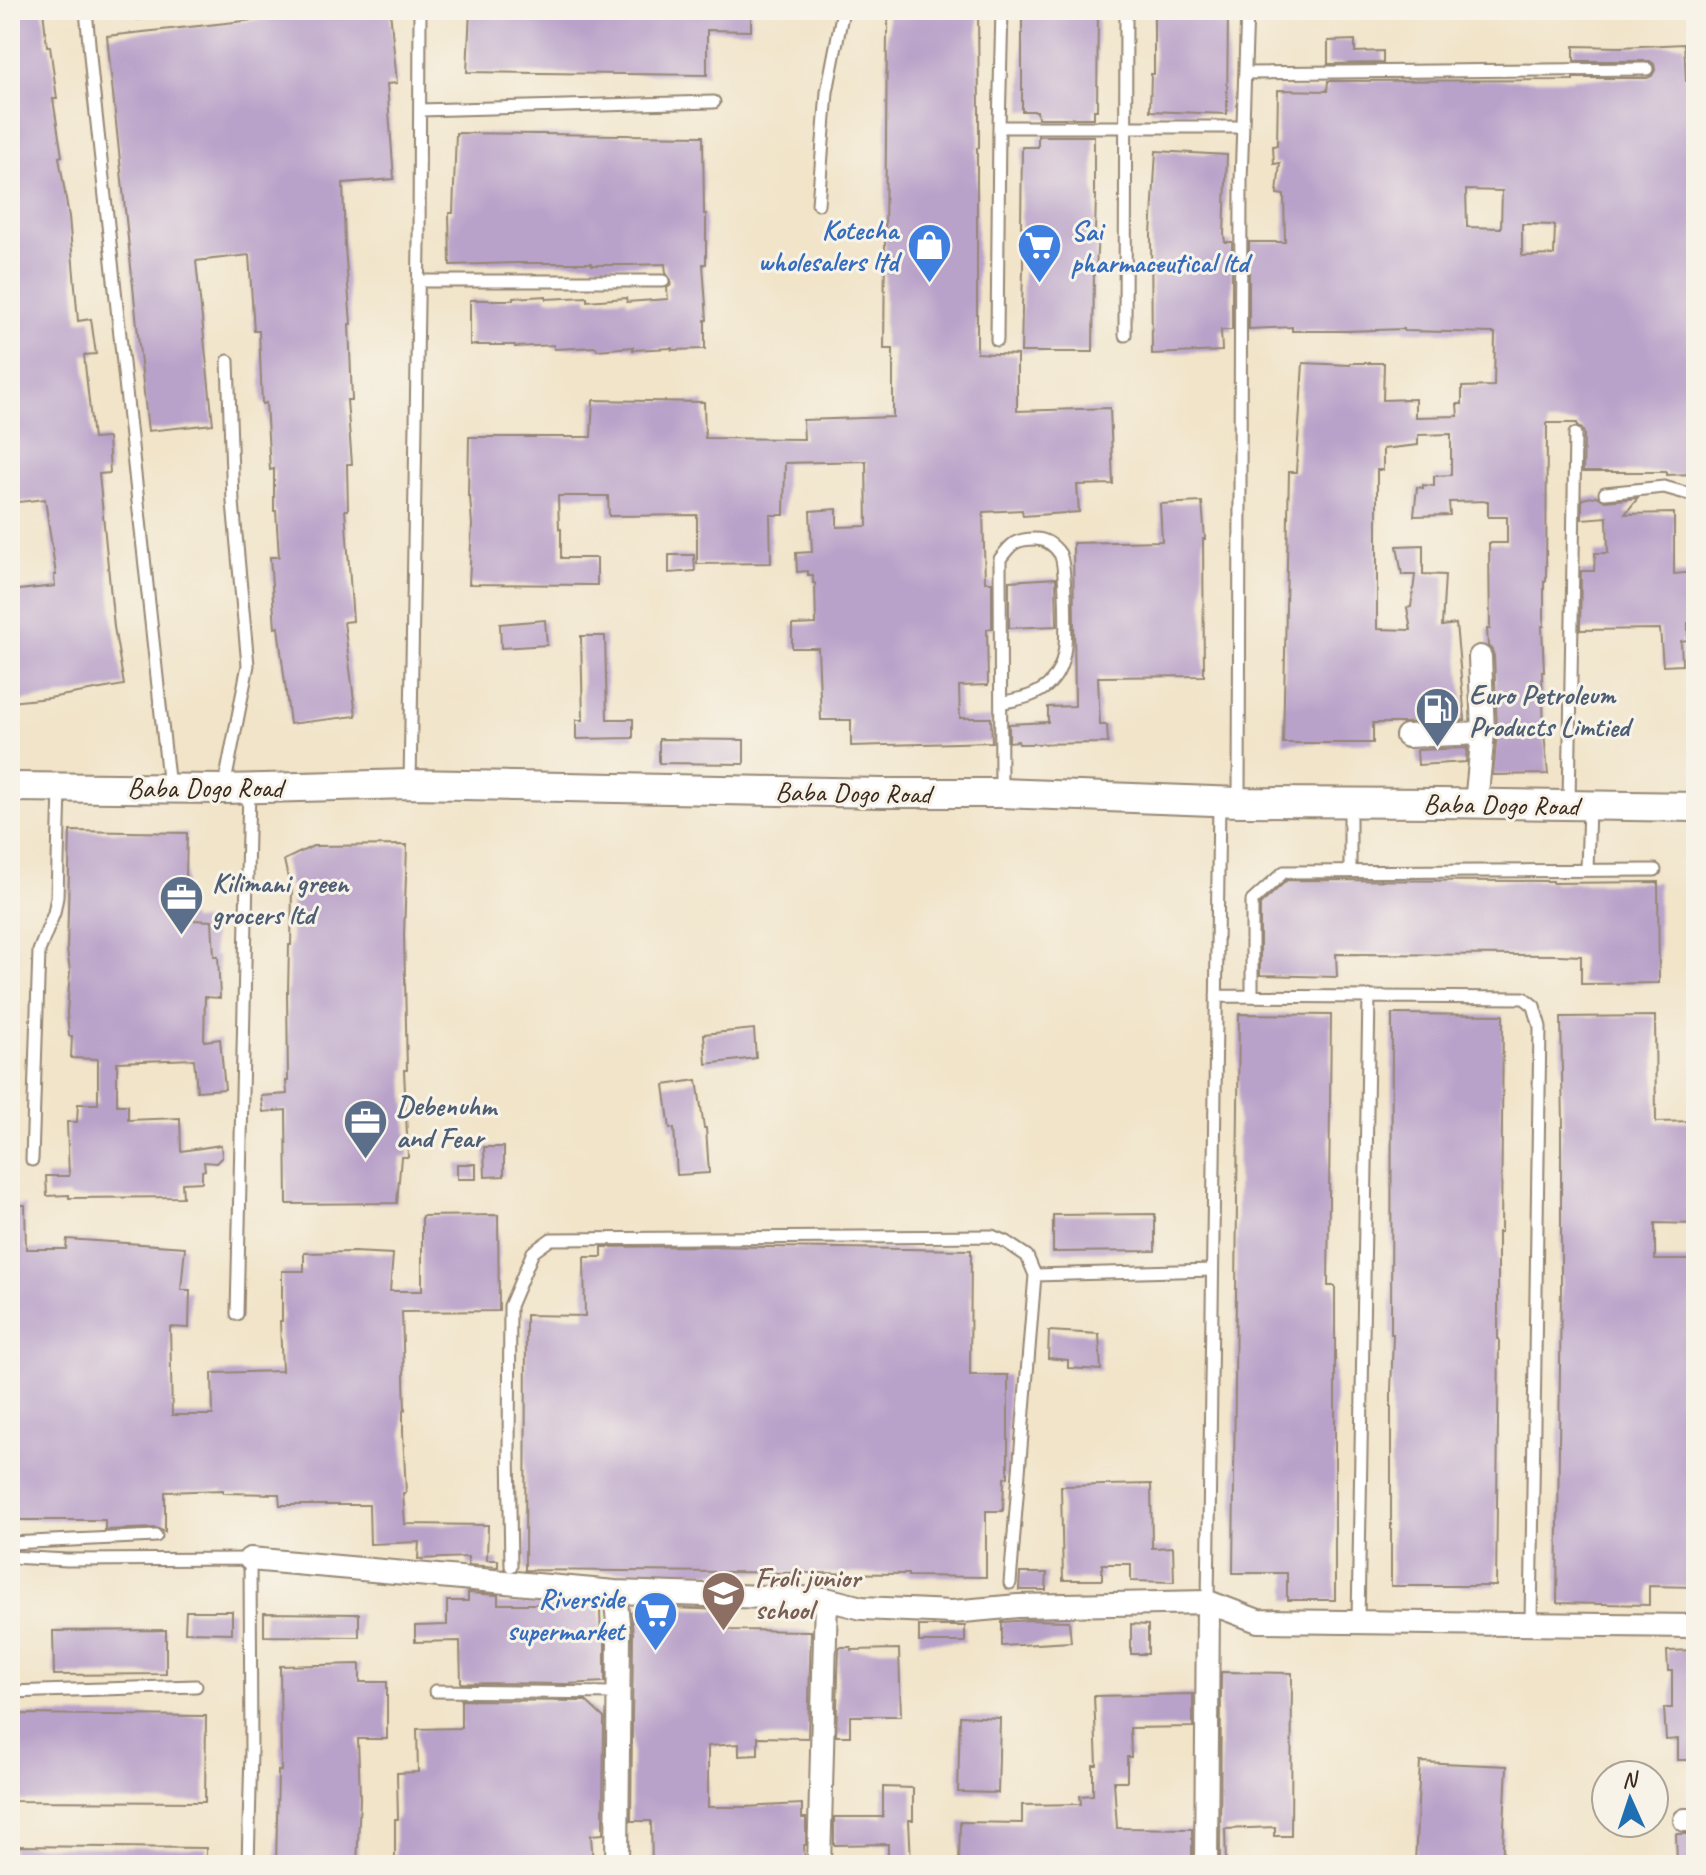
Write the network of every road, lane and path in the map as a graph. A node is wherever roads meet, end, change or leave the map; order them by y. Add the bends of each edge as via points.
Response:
1 (86, 10) edge
2 (162, 10) edge
3 (420, 10) edge
4 (843, 10) edge
5 (1002, 10) edge
6 (1126, 10) edge
7 (1247, 10) edge
8 (138, 13) dead end
9 (1647, 69) dead end
10 (1245, 73) junction
11 (714, 102) dead end
12 (420, 110) junction
13 (999, 127) junction
14 (1124, 127) junction
15 (1243, 127) junction
16 (818, 204) dead end
17 (418, 281) junction
18 (663, 281) dead end
19 (1125, 335) dead end
20 (997, 340) dead end
21 (228, 361) dead end
22 (1575, 434) dead end
23 (1605, 493) dead end
24 (1696, 496) edge
25 (1480, 657) dead end
26 (1001, 703) junction
27 (1483, 733) junction
28 (1407, 736) dead end
29 (410, 784) junction
30 (10, 787) edge
31 (60, 788) junction
32 (169, 788) junction
33 (237, 788) junction
34 (1001, 793) junction
35 (1229, 801) junction
36 (1476, 803) junction
37 (1350, 804) junction
38 (1579, 805) junction
39 (1696, 807) edge
40 (1350, 870) junction
41 (1587, 870) junction
42 (1655, 870) dead end
43 (1252, 995) junction
44 (1216, 996) junction
45 (1369, 996) junction
46 (1696, 1079) edge
47 (1695, 1111) edge
48 (32, 1160) dead end
49 (1212, 1270) junction
50 (1035, 1275) junction
51 (237, 1314) dead end
52 (156, 1536) dead end
53 (10, 1543) edge
54 (10, 1557) edge
55 (250, 1559) junction
56 (511, 1566) dead end
57 (1010, 1583) dead end
58 (615, 1592) junction
59 (826, 1599) junction
60 (1208, 1602) junction
61 (1358, 1621) junction
62 (1531, 1623) junction
63 (1696, 1626) edge
64 (196, 1686) dead end
65 (435, 1691) dead end
66 (10, 1692) edge
67 (618, 1693) junction
68 (248, 1865) edge
69 (617, 1865) edge
70 (819, 1865) edge
71 (1206, 1865) edge

1 - 32 lane
2 - 8 lane
3 - 12 lane
4 - 16 lane via 827,92
5 - 13 lane
6 - 14 lane
7 - 10 lane
9 - 10 lane
10 - 15 lane
11 - 12 lane
12 - 17 lane
13 - 14 lane
13 - 20 lane
14 - 15 lane
14 - 19 lane
15 - 35 lane via 1241,652
17 - 18 lane
17 - 29 lane
21 - 33 lane via 233,502 248,665
22 - 38 lane
23 - 24 lane via 1664,487
25 - 27 street
26 - 26 lane via 1000,559 1021,539 1042,539 1061,556 1065,574 1065,652 1049,684 1031,696
26 - 34 lane
27 - 28 street
27 - 36 street
29 - 33 street, Baba Dogo Road
29 - 34 street, Baba Dogo Road
30 - 31 street, Baba Dogo Road
31 - 32 street, Baba Dogo Road
31 - 48 lane via 57,897 39,951
32 - 33 street, Baba Dogo Road
33 - 51 lane
34 - 35 street, Baba Dogo Road
35 - 37 street, Baba Dogo Road
35 - 44 lane
36 - 37 street, Baba Dogo Road
36 - 38 street, Baba Dogo Road
37 - 40 lane
38 - 39 street, Baba Dogo Road
38 - 41 lane
40 - 41 lane
40 - 43 lane via 1284,872 1255,898
41 - 42 lane
43 - 44 lane
43 - 45 lane
44 - 49 lane
45 - 61 lane
45 - 62 lane via 1524,998 1534,1006 1540,1027
46 - 47 lane
49 - 50 lane
49 - 60 lane
50 - 56 lane via 1027,1256 992,1236 551,1239 533,1252 510,1306
50 - 57 lane
52 - 53 lane
54 - 55 lane
55 - 58 street
55 - 68 lane
58 - 59 street
58 - 67 street
59 - 60 street via 862,1608 952,1612
59 - 70 street
60 - 61 street via 1258,1621
60 - 71 street
61 - 62 street
62 - 63 street
64 - 66 lane
65 - 67 lane
67 - 69 street

